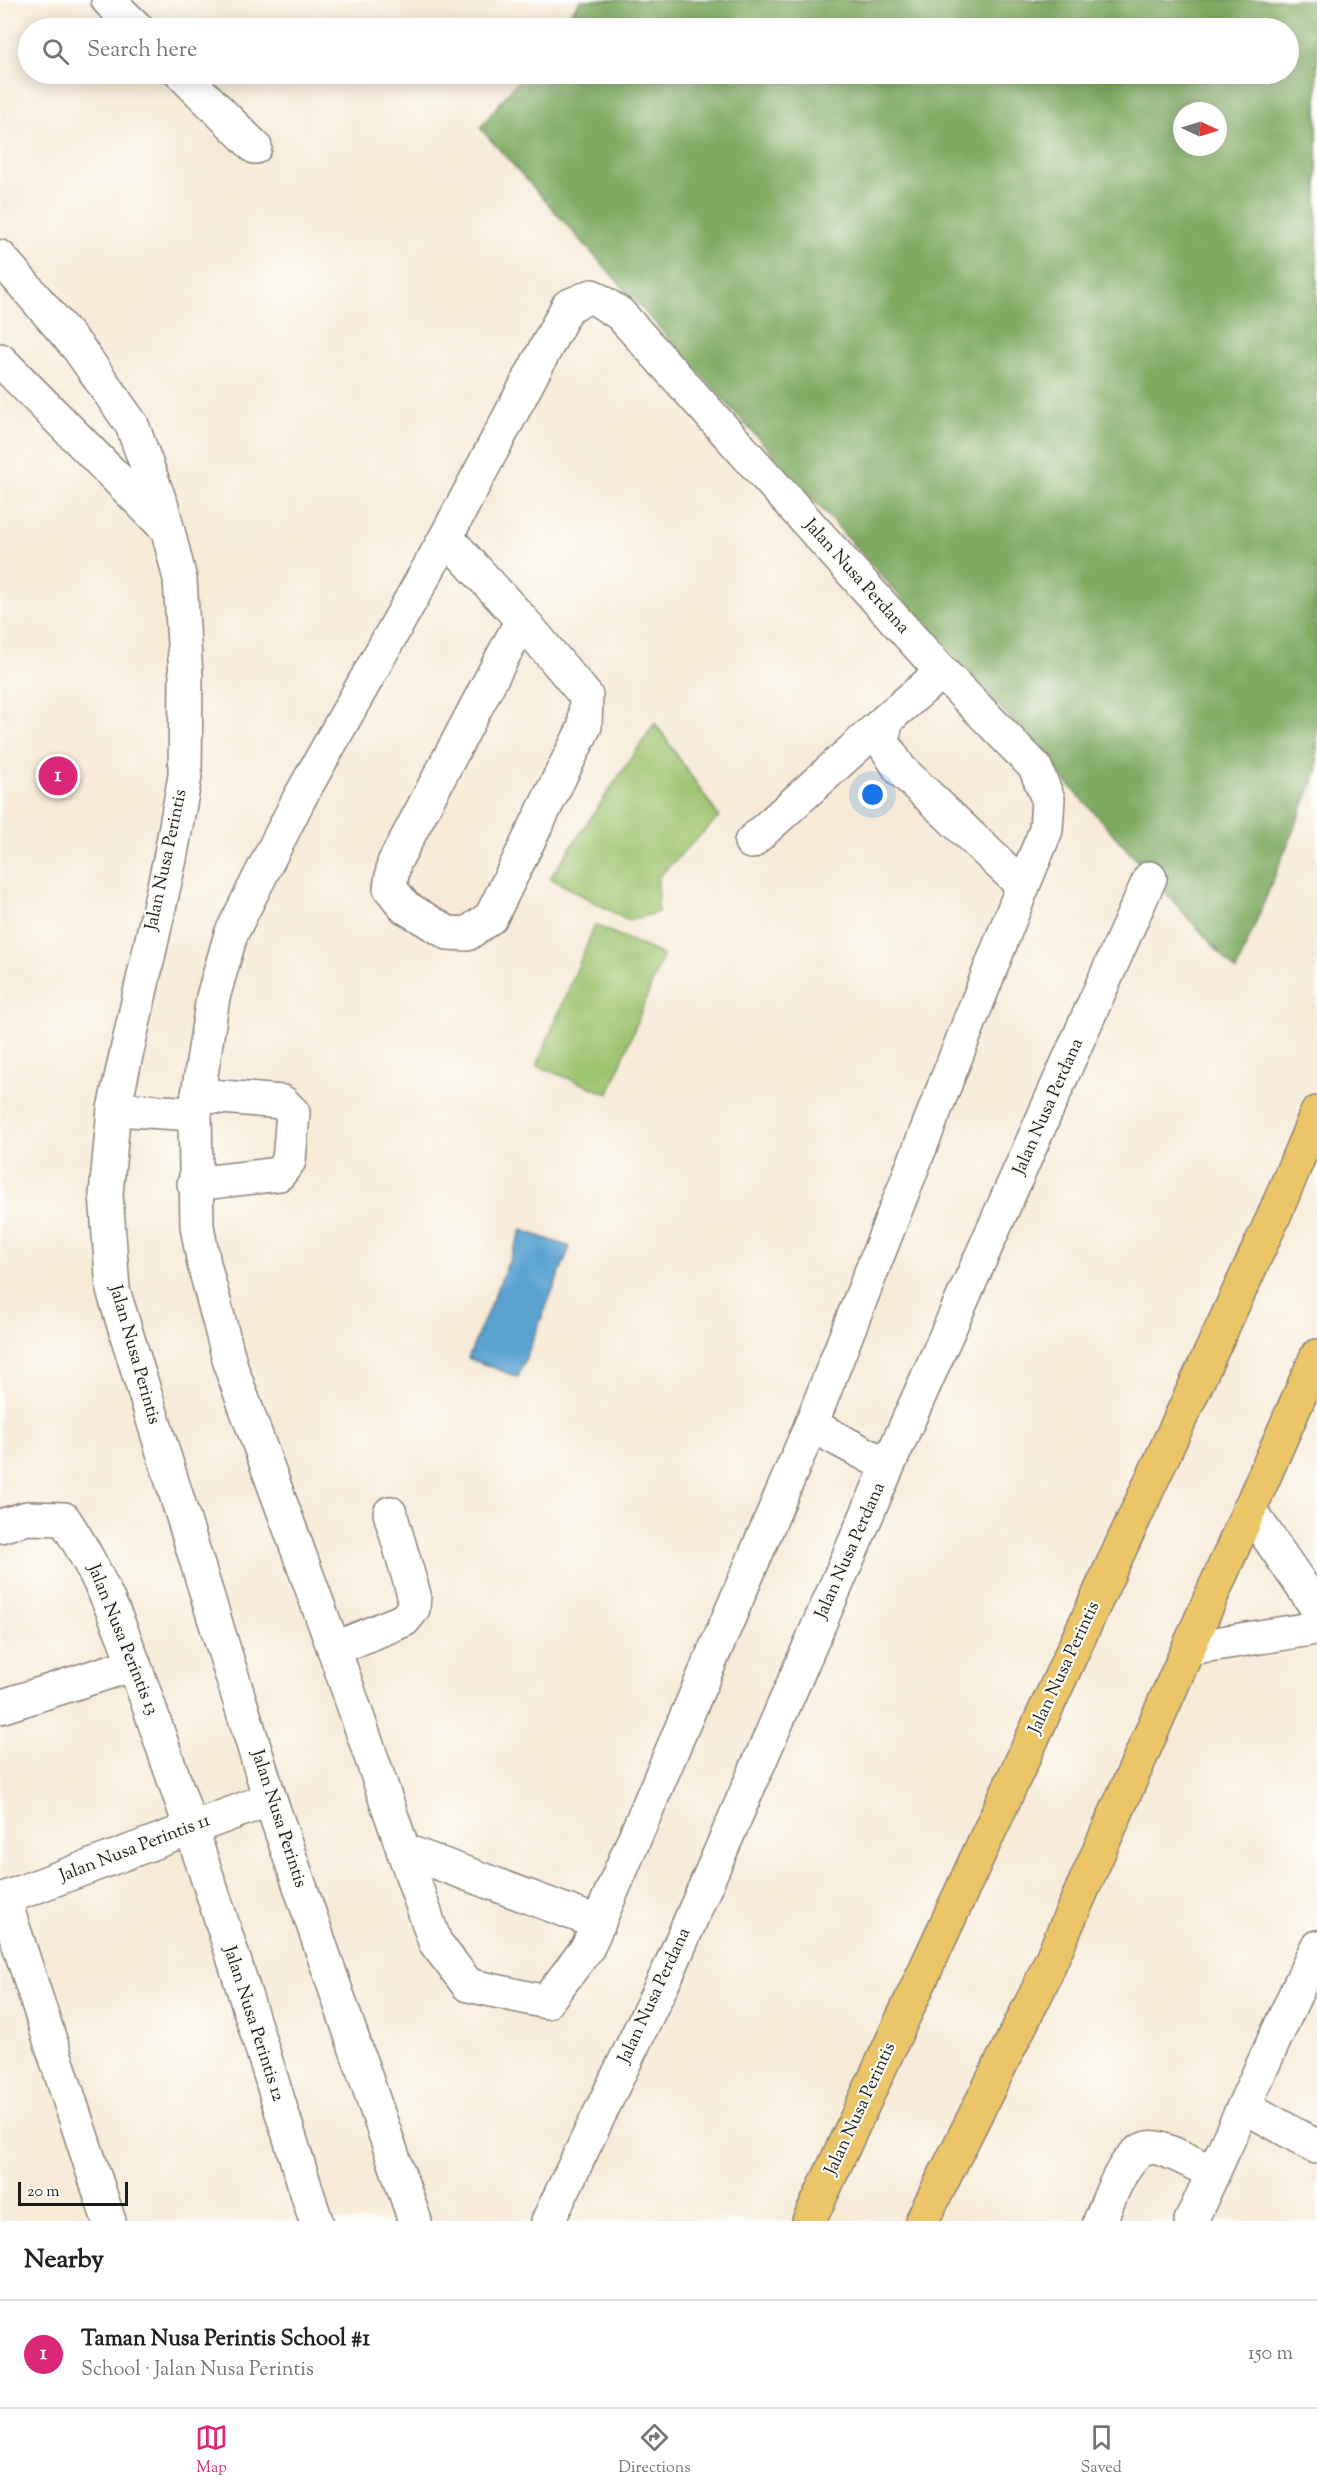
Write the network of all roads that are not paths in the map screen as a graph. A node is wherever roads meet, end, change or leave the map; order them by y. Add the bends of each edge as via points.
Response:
1 (108, 0) edge
2 (127, 18) edge
3 (192, 84) edge
4 (255, 147) dead end
5 (0, 257) edge
6 (0, 360) edge
7 (167, 530) junction
8 (446, 537) junction
9 (522, 620) junction
10 (942, 672) junction
11 (887, 719) junction
12 (751, 842) dead end
13 (1150, 878) dead end
14 (1023, 886) junction
15 (196, 1105) junction
16 (114, 1109) junction
17 (1317, 1113) edge
18 (194, 1185) junction
19 (1317, 1356) edge
20 (811, 1425) junction
21 (888, 1466) junction
22 (1249, 1509) junction
23 (390, 1513) dead end
24 (0, 1526) edge
25 (1317, 1608) edge
26 (1317, 1628) edge
27 (1189, 1648) junction
28 (333, 1649) junction
29 (134, 1664) junction
30 (0, 1707) edge
31 (270, 1799) junction
32 (191, 1827) junction
33 (403, 1850) junction
34 (2, 1899) edge
35 (599, 1923) junction
36 (1317, 1947) edge
37 (1038, 1990) junction
38 (1245, 2106) junction
39 (1317, 2147) edge
40 (1213, 2173) junction
41 (109, 2221) edge
42 (316, 2221) edge
43 (415, 2221) edge
44 (548, 2221) edge
45 (809, 2221) edge
46 (922, 2221) edge
47 (942, 2221) edge
48 (1100, 2221) edge
49 (1191, 2221) edge

1 - 2 street
3 - 4 street
5 - 7 street, Jalan Nusa Perintis via 79,349 132,425
6 - 7 street
7 - 16 street, Jalan Nusa Perintis via 180,579 186,676 185,776
8 - 9 street
8 - 10 street, Jalan Nusa Perdana via 568,306 592,296 620,314
8 - 15 street via 299,799 231,934 213,997
9 - 9 street via 586,696 585,726 491,917 467,934 448,933 405,908 390,888 394,863
10 - 11 street
10 - 14 street, Jalan Nusa Perdana via 1035,767 1048,799 1046,830
11 - 12 street
11 - 14 street via 882,741 900,769
13 - 21 street, Jalan Nusa Perdana
14 - 20 street, Jalan Nusa Perdana
15 - 16 street
15 - 18 street
15 - 18 street via 282,1102 293,1113 289,1161 279,1174
16 - 31 street, Jalan Nusa Perintis via 106,1194 113,1290
17 - 45 main road, Jalan Nusa Perintis via 1273,1218
18 - 28 street via 204,1264 232,1370
19 - 22 main road
20 - 21 street
20 - 35 street, Jalan Nusa Perdana
21 - 44 street, Jalan Nusa Perdana via 668,1972
22 - 25 street
22 - 27 main road
23 - 28 street via 414,1595 413,1609 404,1620
24 - 29 street, Jalan Nusa Perintis 13 via 27,1518 64,1519 90,1559
26 - 27 street
27 - 37 main road
28 - 33 street
29 - 30 street
29 - 32 street, Jalan Nusa Perintis 13
31 - 32 street, Jalan Nusa Perintis 11
31 - 43 street, Jalan Nusa Perintis
32 - 34 street, Jalan Nusa Perintis 11
32 - 42 street, Jalan Nusa Perintis 12
33 - 35 street
33 - 35 street, Jalan Nusa Perdana via 435,1942 468,1985 546,2002 588,1947
34 - 41 street
36 - 38 street
37 - 46 main road
37 - 47 main road
38 - 39 street
38 - 40 street
40 - 48 street via 1156,2148 1143,2149 1130,2157
40 - 49 street

